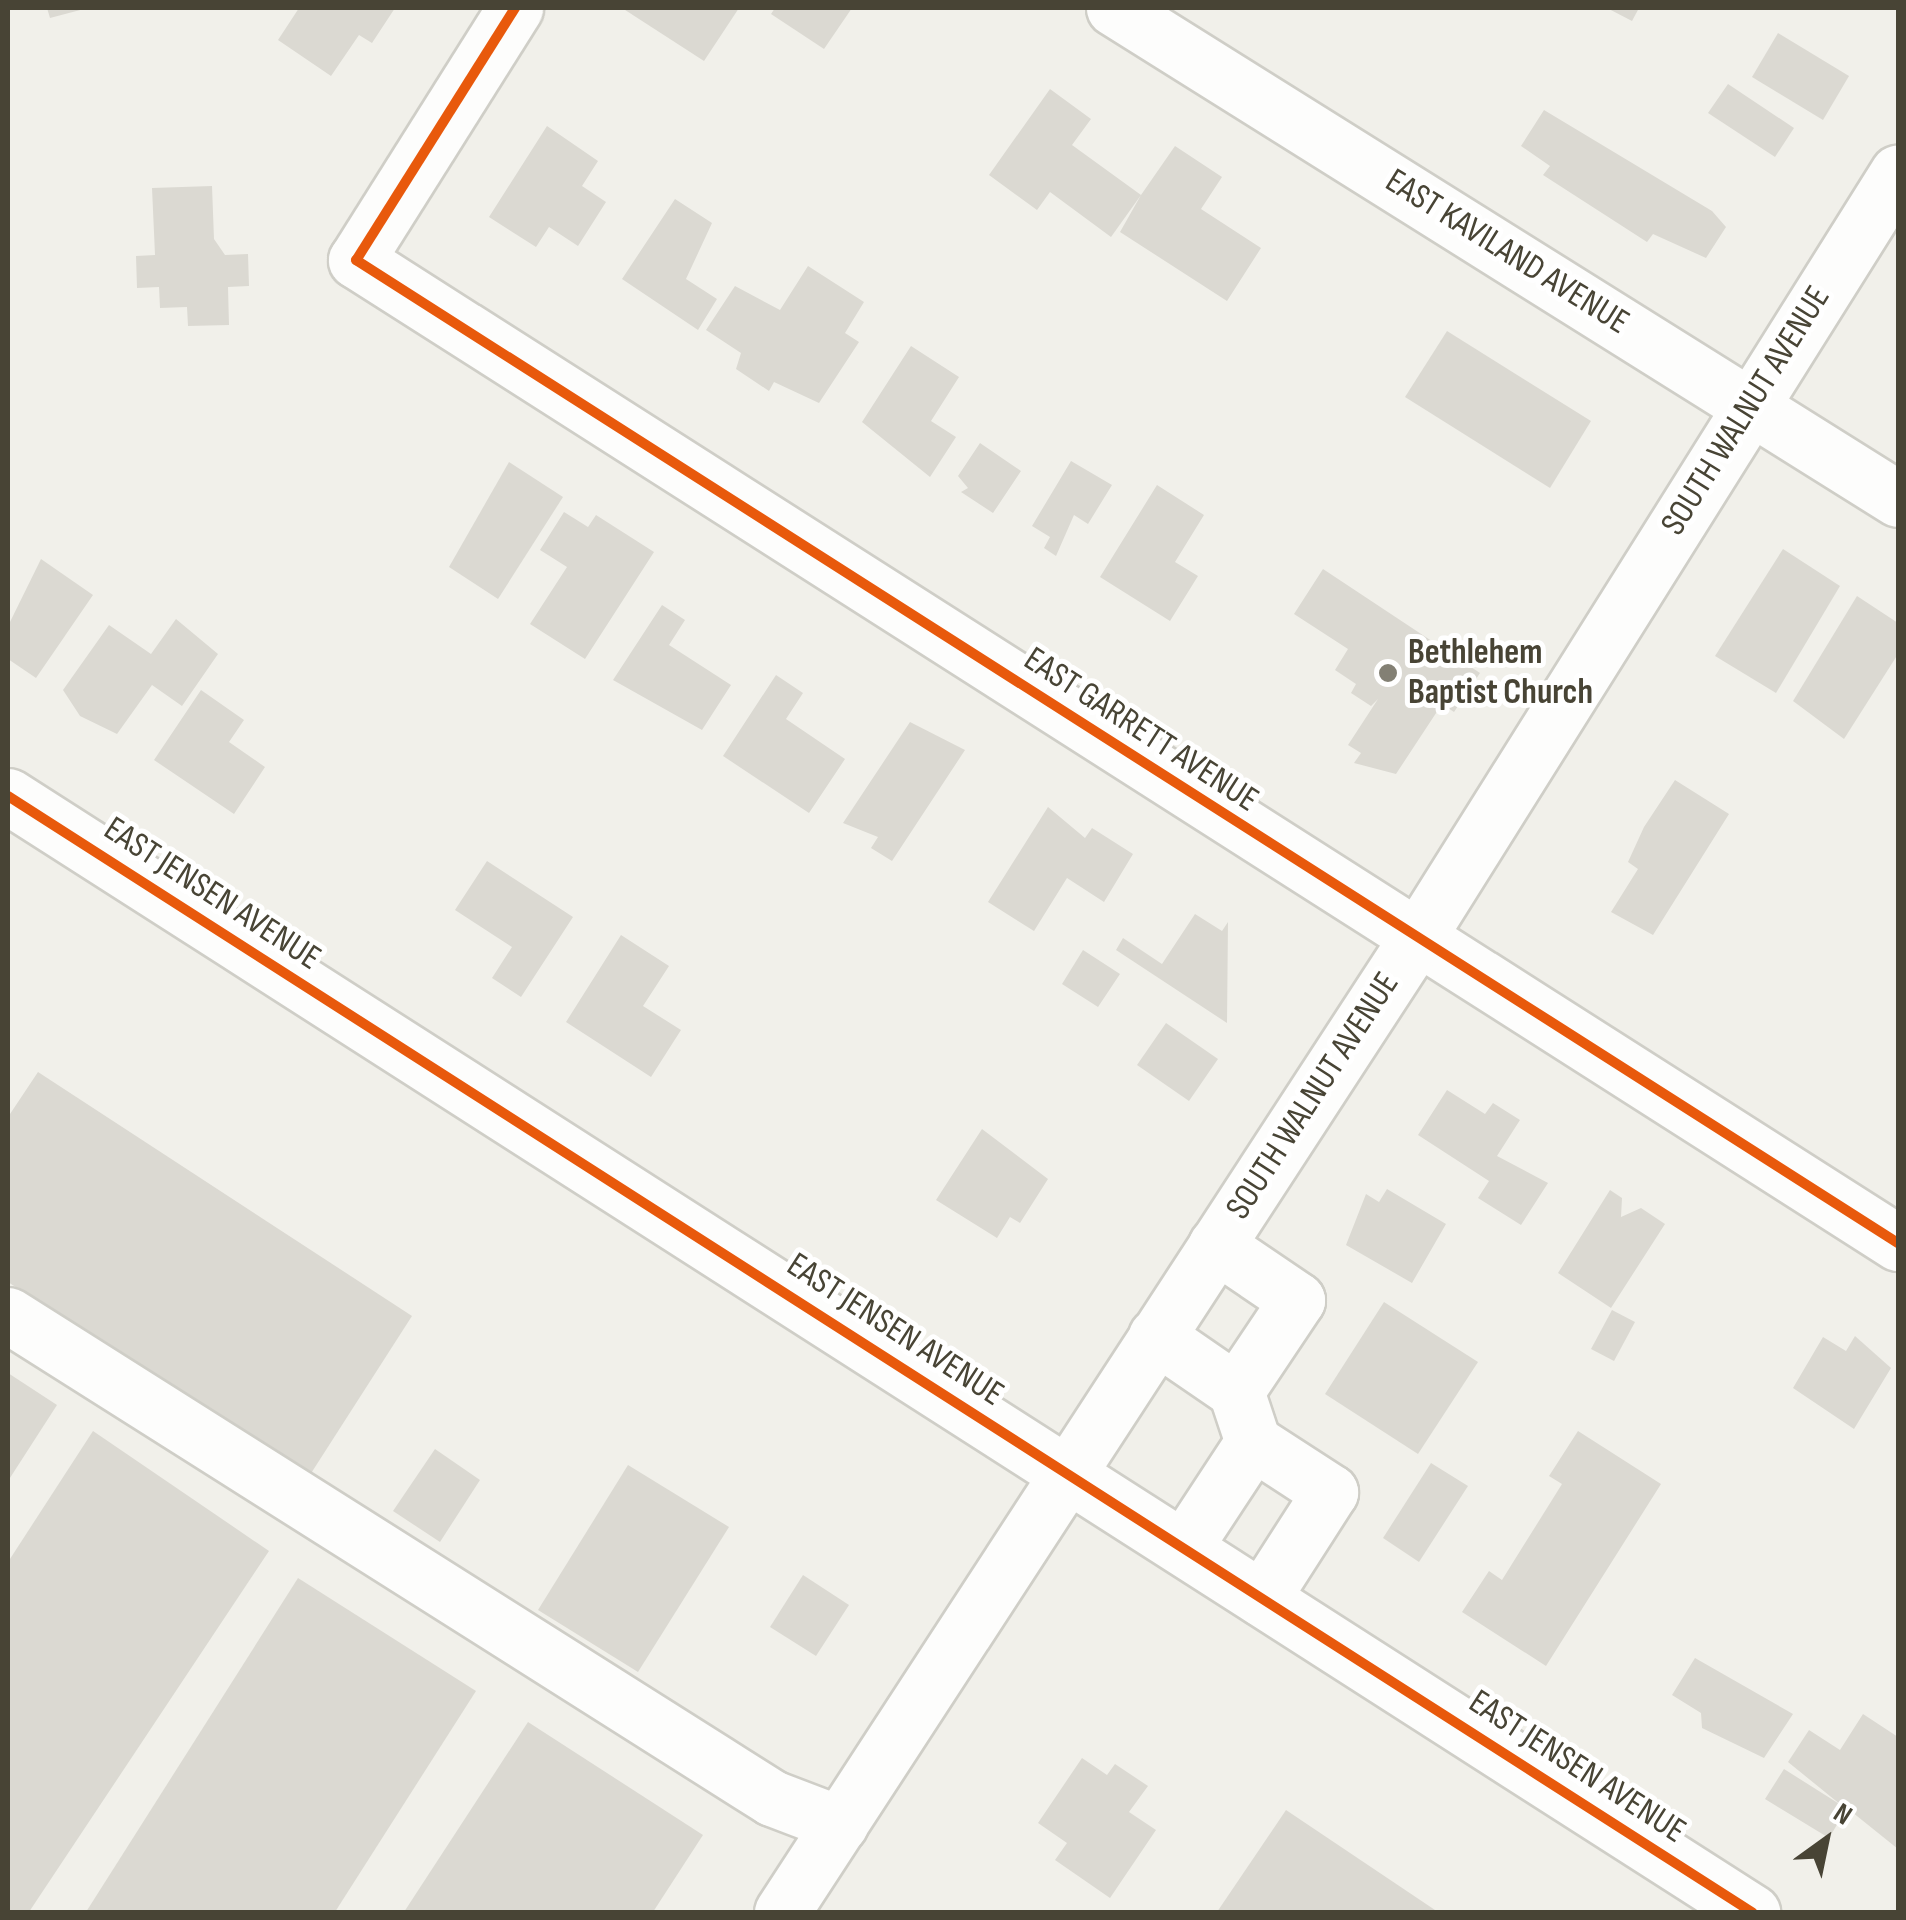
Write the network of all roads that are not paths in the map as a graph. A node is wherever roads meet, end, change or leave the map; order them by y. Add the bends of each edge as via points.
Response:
1 (514, 8) edge
2 (1114, 8) edge
3 (1898, 172) edge
4 (1749, 403) junction
5 (1898, 499) edge
6 (8, 796) edge
7 (1417, 938) junction
8 (1898, 1244) edge
9 (1216, 1245) junction
10 (8, 1315) edge
11 (1156, 1336) junction
12 (1236, 1391) junction
13 (1253, 1442) junction
14 (1067, 1472) junction
15 (1184, 1547) junction
16 (1262, 1598) junction
17 (840, 1824) junction
18 (782, 1912) edge
19 (1752, 1912) edge

1 - 7 street, EAST GARRETT AVENUE via 356,260
2 - 4 street, EAST KAVILAND AVENUE
3 - 4 street, SOUTH WALNUT AVENUE
4 - 5 street, EAST KAVILAND AVENUE
4 - 7 street, SOUTH WALNUT AVENUE
6 - 14 street, EAST JENSEN AVENUE
7 - 8 street, EAST GARRETT AVENUE
7 - 9 street, SOUTH WALNUT AVENUE
9 - 11 street, SOUTH WALNUT AVENUE
9 - 12 street via 1298,1300
10 - 17 street via 772,1798
11 - 12 street
11 - 14 street, SOUTH WALNUT AVENUE
12 - 13 street
13 - 15 street
13 - 16 street via 1330,1492
14 - 15 street, EAST JENSEN AVENUE
14 - 17 street, SOUTH WALNUT AVENUE
15 - 16 street, EAST JENSEN AVENUE
16 - 19 street, EAST JENSEN AVENUE
17 - 18 street, SOUTH WALNUT AVENUE

